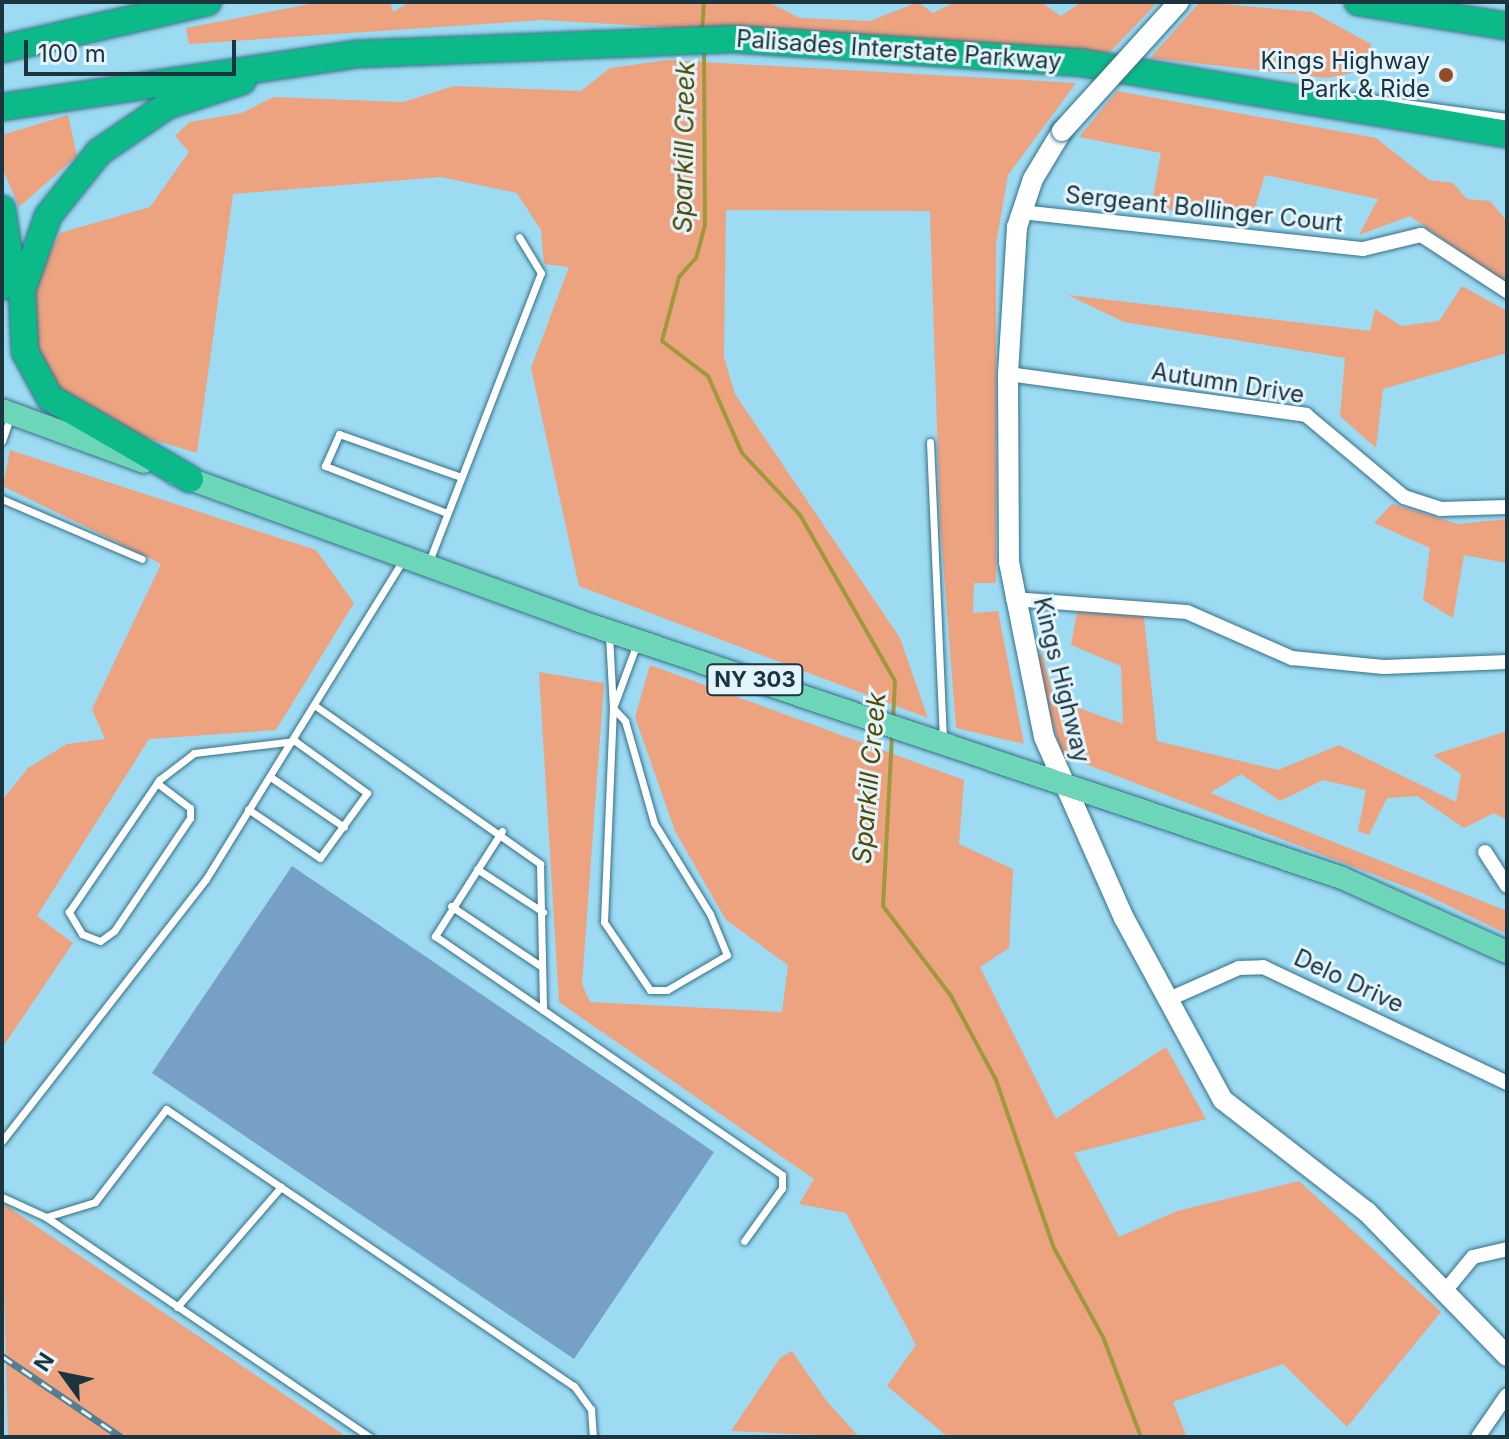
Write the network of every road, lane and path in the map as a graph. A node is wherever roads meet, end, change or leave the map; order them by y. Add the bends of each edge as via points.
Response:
1 (208, 2) edge
2 (1179, 2) edge
3 (1358, 2) edge
4 (1507, 26) edge
5 (462, 46) junction
6 (2, 49) edge
7 (1185, 77) junction
8 (2, 107) edge
9 (1507, 117) edge
10 (1507, 134) edge
11 (2, 209) edge
12 (1021, 212) junction
13 (519, 237) dead end
14 (2, 286) edge
15 (1507, 291) edge
16 (1008, 374) junction
17 (7, 411) edge
18 (2, 441) edge
19 (930, 442) dead end
20 (461, 477) junction
21 (190, 479) junction
22 (2, 499) edge
23 (1507, 507) edge
24 (447, 513) junction
25 (404, 558) junction
26 (142, 559) dead end
27 (427, 566) junction
28 (1013, 599) junction
29 (609, 631) junction
30 (638, 641) junction
31 (1507, 662) edge
32 (317, 707) junction
33 (613, 708) junction
34 (295, 741) junction
35 (944, 744) junction
36 (272, 778) junction
37 (157, 783) junction
38 (1062, 783) junction
39 (248, 809) junction
40 (344, 827) junction
41 (502, 831) junction
42 (1485, 852) dead end
43 (477, 869) junction
44 (1507, 886) edge
45 (451, 906) junction
46 (543, 912) junction
47 (1507, 952) edge
48 (539, 965) junction
49 (1167, 1000) junction
50 (543, 1010) junction
51 (1507, 1083) edge
52 (2, 1141) edge
53 (281, 1187) junction
54 (2, 1197) edge
55 (46, 1217) junction
56 (744, 1241) dead end
57 (1507, 1249) edge
58 (1445, 1291) junction
59 (177, 1307) junction
60 (1507, 1356) edge
61 (1507, 1395) edge
62 (370, 1437) edge
63 (593, 1437) edge
64 (1478, 1437) edge

1 - 6 highway
2 - 12 street, Kings Highway, bridge via 1062,131
3 - 4 highway
5 - 7 highway, Palisades Interstate Parkway via 734,39 980,52
5 - 8 highway, Palisades Interstate Parkway via 204,72
5 - 21 highway via 252,79 182,99 110,142 55,204 22,290 20,329 33,370 69,414
7 - 9 lane
7 - 10 highway, Palisades Interstate Parkway
11 - 14 highway via 9,255
12 - 15 street, Sergeant Bollinger Court via 1363,249 1421,235
12 - 16 street, Kings Highway
13 - 20 lane via 541,273
16 - 23 street, Autumn Drive via 1306,415 1404,497 1440,509
16 - 28 street, Kings Highway
17 - 18 lane
17 - 21 main road, NY 303
19 - 35 lane
20 - 24 lane
20 - 24 lane via 339,434 325,466
21 - 25 main road, NY 303
22 - 26 lane
24 - 27 lane
25 - 27 main road, NY 303
25 - 32 lane
27 - 29 main road, NY 303
28 - 31 street via 1187,612 1292,658 1384,667
28 - 38 street, Kings Highway
29 - 30 main road, NY 303
29 - 33 lane
30 - 33 lane
30 - 35 main road, NY 303
32 - 34 lane
32 - 41 lane
33 - 33 lane via 604,922 650,990 667,990 727,955 654,823 625,721
34 - 36 lane
34 - 37 lane via 194,753
34 - 40 lane via 365,788
35 - 38 main road, NY 303
36 - 39 lane
36 - 40 lane
37 - 37 lane via 69,912 82,934 100,941 114,931 190,818 181,799
38 - 47 main road, NY 303 via 1365,886
38 - 49 street, Kings Highway
39 - 40 lane via 320,858
39 - 52 lane via 159,947
41 - 43 lane
41 - 46 lane via 540,864
42 - 44 street
43 - 45 lane
43 - 46 lane
45 - 48 lane
45 - 50 lane via 435,930 439,941
46 - 48 lane
48 - 50 lane
49 - 51 street, Delo Drive via 1239,968 1263,967
49 - 58 street, Kings Highway via 1223,1100 1367,1212
50 - 56 lane via 782,1175 782,1188
53 - 55 lane via 166,1109 95,1202
53 - 59 lane
53 - 63 lane via 574,1386 591,1409
54 - 55 lane
55 - 59 lane
57 - 58 street via 1473,1257
58 - 60 street, Kings Highway
59 - 62 lane
61 - 64 street

